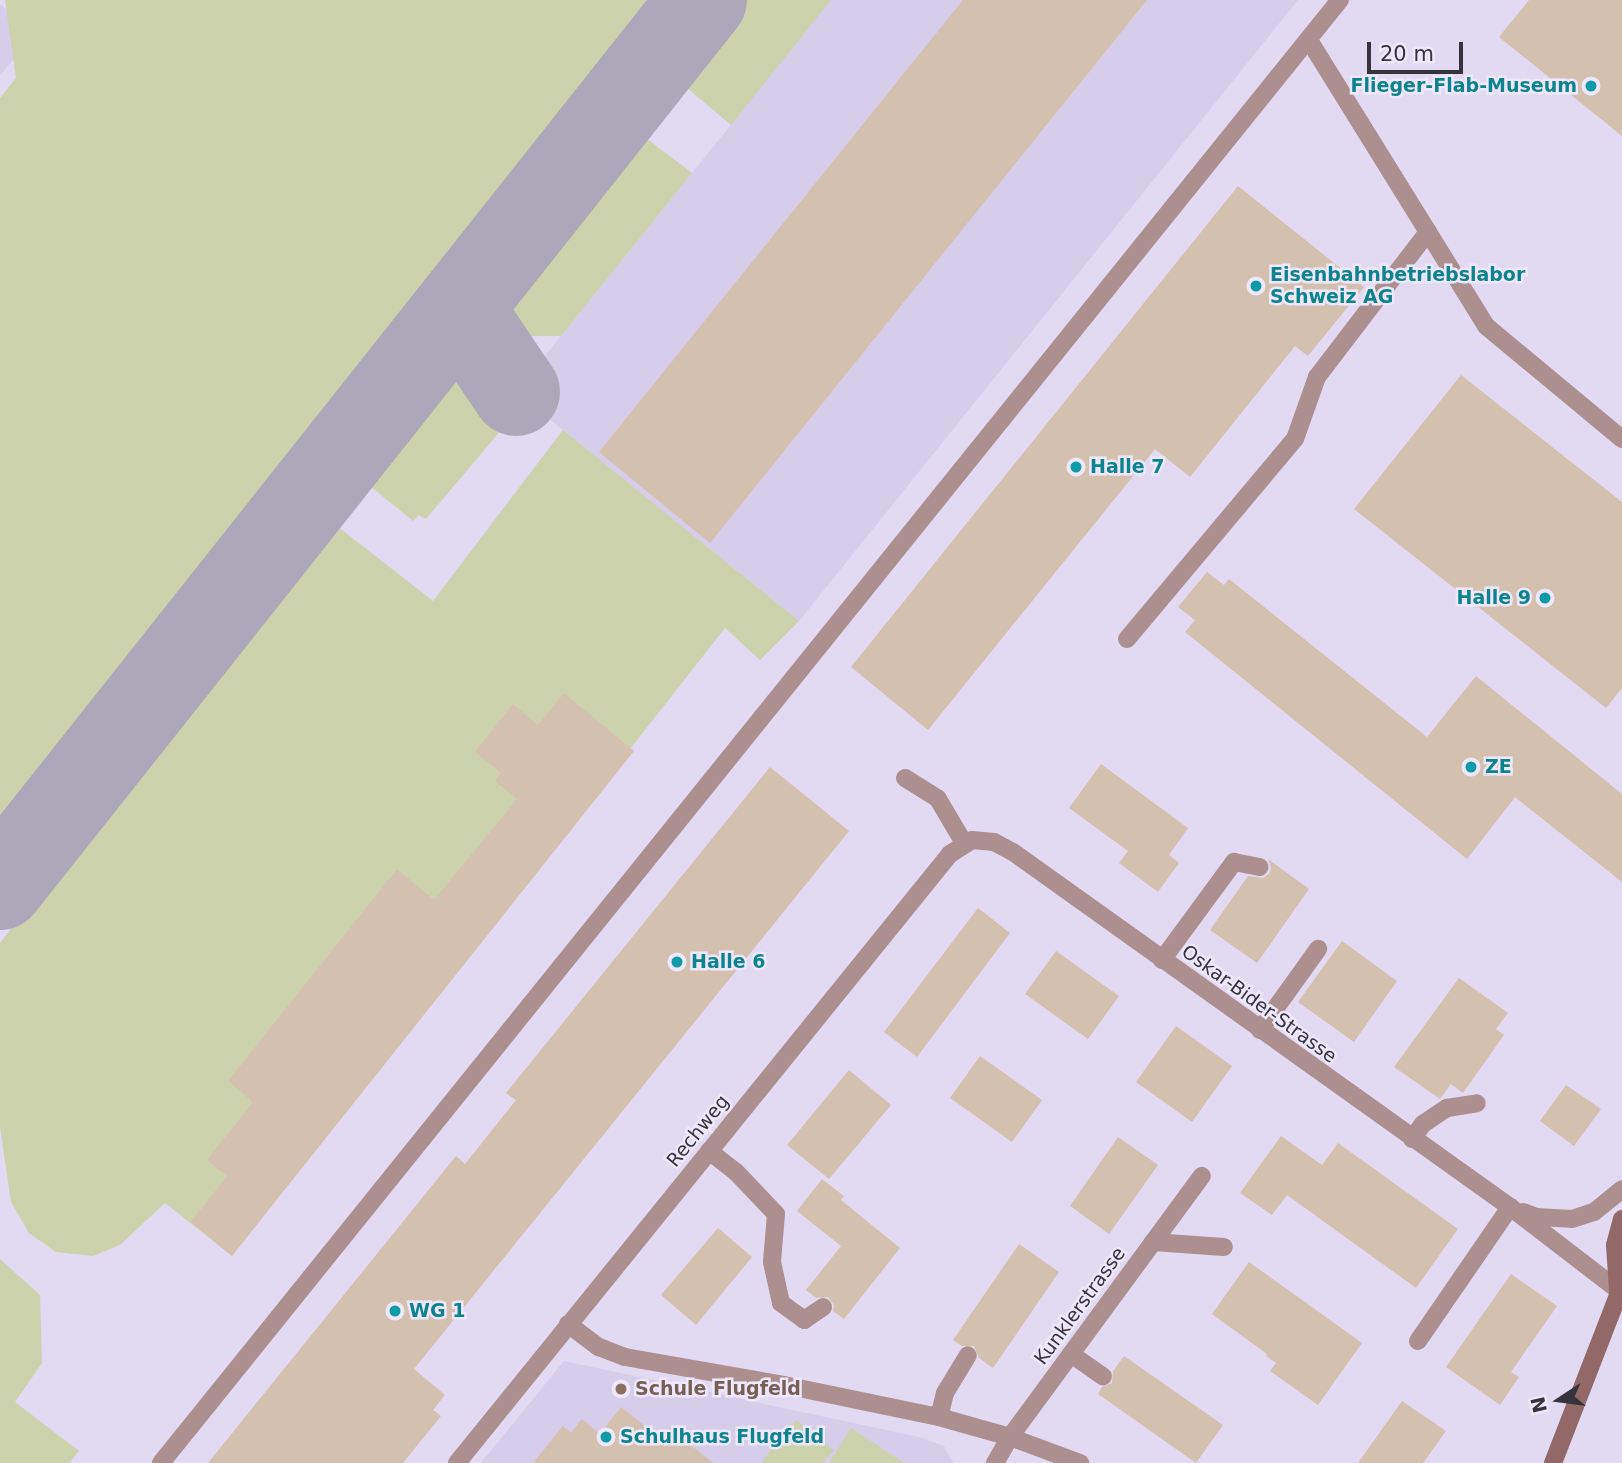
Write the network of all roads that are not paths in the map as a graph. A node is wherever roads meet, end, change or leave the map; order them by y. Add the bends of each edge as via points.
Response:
1 (1340, 0) edge
2 (1309, 40) junction
3 (1429, 232) junction
4 (1622, 439) edge
5 (1127, 639) dead end
6 (905, 778) dead end
7 (964, 843) junction
8 (1261, 867) dead end
9 (1318, 949) dead end
10 (1162, 960) junction
11 (1260, 1030) junction
12 (1477, 1103) dead end
13 (1412, 1139) junction
14 (709, 1151) junction
15 (1202, 1176) dead end
16 (1622, 1189) edge
17 (1510, 1208) junction
18 (1622, 1219) edge
19 (1153, 1242) junction
20 (1224, 1247) dead end
21 (1620, 1287) edge
22 (823, 1307) dead end
23 (568, 1324) junction
24 (1418, 1341) dead end
25 (1071, 1353) junction
26 (968, 1355) dead end
27 (1103, 1376) dead end
28 (939, 1418) junction
29 (1010, 1437) junction
30 (160, 1463) edge
31 (457, 1463) edge
32 (995, 1463) edge
33 (1080, 1463) edge
34 (1553, 1463) edge

1 - 2 street
2 - 3 street
2 - 30 street
3 - 4 street via 1486,326
3 - 5 street via 1317,377 1295,439
6 - 7 street via 938,799
7 - 10 street, Oskar-Bider-Strasse via 982,839 1013,852
7 - 14 street, Rechweg via 950,854
8 - 10 street via 1234,862
9 - 11 street
10 - 11 street, Oskar-Bider-Strasse
11 - 13 street, Oskar-Bider-Strasse
12 - 13 street via 1447,1108 1423,1124
13 - 17 street, Oskar-Bider-Strasse
14 - 22 street via 776,1214 772,1262 781,1303 804,1320
14 - 23 street, Rechweg
15 - 19 street, Kunklerstrasse
16 - 17 street, Oskar-Bider-Strasse via 1594,1212 1572,1220 1536,1217
17 - 21 street, Oskar-Bider-Strasse
17 - 24 street
18 - 21 main road via 1615,1245
19 - 20 street
19 - 25 street, Kunklerstrasse
21 - 34 main road
23 - 28 street via 599,1347 625,1357
23 - 31 street, Rechweg
25 - 27 street
25 - 29 street, Kunklerstrasse
26 - 28 street via 944,1393
28 - 29 street
29 - 32 street, Kunklerstrasse
29 - 33 street

